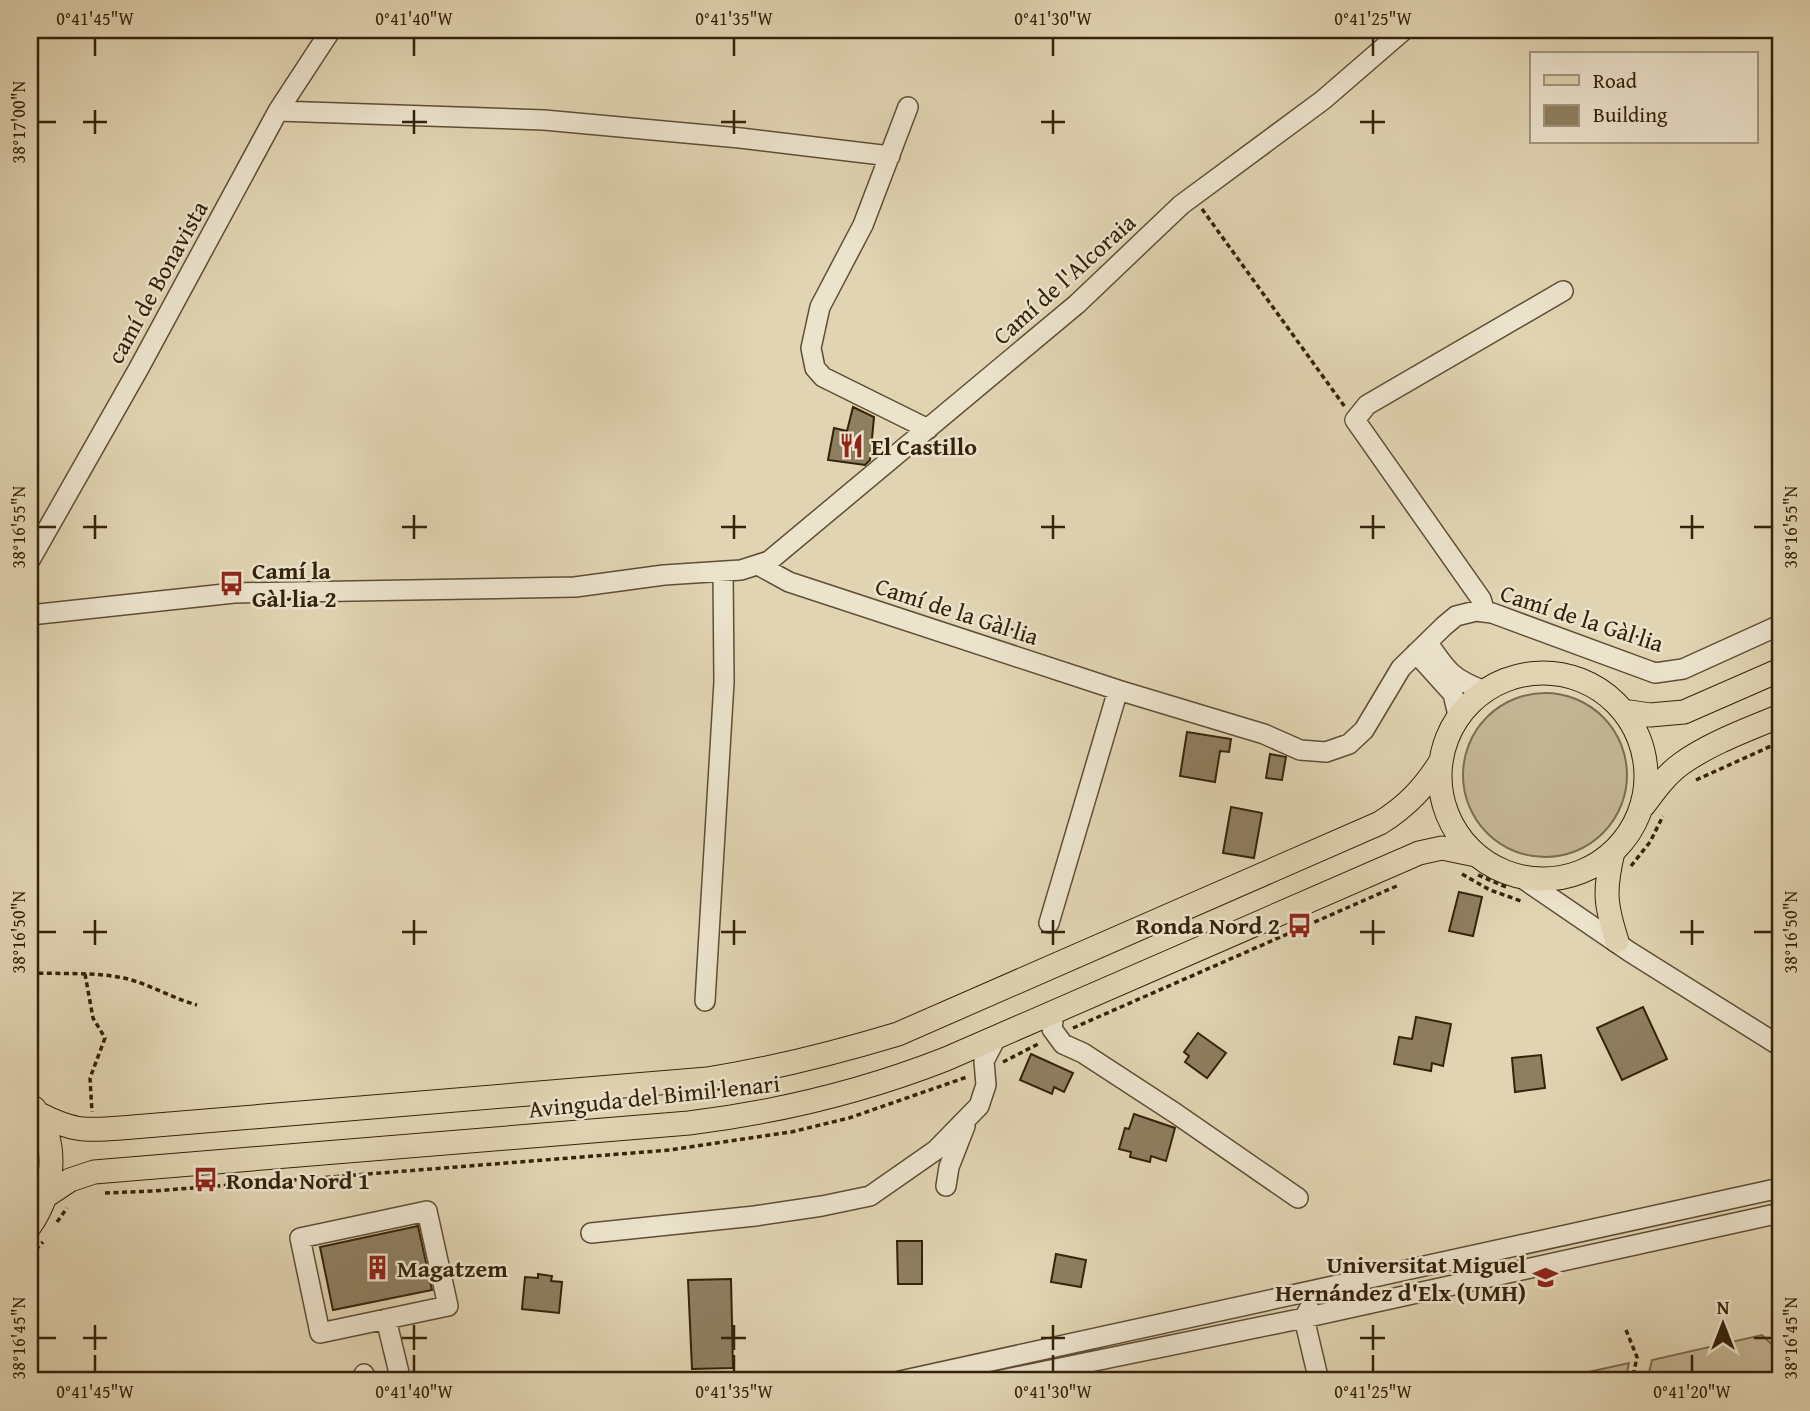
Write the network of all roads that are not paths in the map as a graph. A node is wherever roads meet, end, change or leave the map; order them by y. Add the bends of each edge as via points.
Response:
1 (331, 30) edge
2 (1404, 30) edge
3 (908, 107) dead end
4 (278, 111) junction
5 (890, 156) junction
6 (1563, 291) dead end
7 (928, 429) junction
8 (30, 560) edge
9 (758, 565) junction
10 (723, 572) junction
11 (1485, 612) junction
12 (30, 615) edge
13 (1780, 625) edge
14 (1422, 648) junction
15 (1780, 670) edge
16 (1118, 690) junction
17 (1485, 691) junction
18 (1623, 711) junction
19 (1458, 715) junction
20 (1780, 716) edge
21 (1441, 761) junction
22 (1642, 807) junction
23 (1613, 852) junction
24 (1467, 860) junction
25 (1516, 883) junction
26 (1049, 923) dead end
27 (1617, 941) junction
28 (705, 1001) dead end
29 (1054, 1012) junction
30 (996, 1038) junction
31 (1780, 1046) edge
32 (34, 1108) edge
33 (968, 1119) junction
34 (946, 1186) dead end
35 (1780, 1188) edge
36 (46, 1196) junction
37 (1298, 1198) dead end
38 (1780, 1213) edge
39 (30, 1226) edge
40 (591, 1233) dead end
41 (1329, 1288) junction
42 (1247, 1306) junction
43 (1304, 1318) junction
44 (386, 1319) junction
45 (1320, 1380) edge
46 (401, 1381) edge
47 (900, 1381) edge
48 (997, 1381) edge

1 - 4 street, camí de Bonavista
2 - 7 street, Camí de l'Alcoraia via 1323,100 1193,197 1077,304
3 - 5 street
4 - 5 street via 544,120
4 - 8 street, camí de Bonavista
5 - 7 street via 863,225 820,307 811,348 815,368 823,377
6 - 11 street via 1367,405 1355,420 1481,599
7 - 9 street, Camí de l'Alcoraia via 779,554
9 - 10 street
9 - 16 street, Camí de la Gàl·lia via 789,582
10 - 12 street via 575,587 234,593
10 - 28 street via 724,682
11 - 13 street, Camí de la Gàl·lia via 1656,673 1683,669
11 - 14 street, Camí de la Gàl·lia via 1456,616
14 - 16 street, Camí de la Gàl·lia via 1401,668 1364,730 1349,744 1326,752 1300,750 1264,734
14 - 17 street via 1460,682
14 - 19 street via 1452,694
15 - 18 main road via 1684,712 1650,715
16 - 26 street
17 - 18 main road via 1513,677 1552,674 1593,686
17 - 19 main road
18 - 22 main road via 1645,760
19 - 21 main road
20 - 22 main road via 1681,764
21 - 24 main road via 1442,798
21 - 32 main road, Avinguda del Bimil·lenari via 1411,801 1380,823 898,1034 821,1057 707,1079 121,1128 64,1127
22 - 23 main road
23 - 25 main road via 1588,869 1565,877
23 - 27 main road via 1606,888
24 - 25 main road via 1495,867
24 - 29 main road, Avinguda del Bimil·lenari via 1442,848 1419,853
25 - 27 street
27 - 31 street
29 - 30 main road, Avinguda del Bimil·lenari
29 - 37 street via 1052,1029 1063,1044
30 - 33 street via 984,1061 986,1085
30 - 36 main road, Avinguda del Bimil·lenari via 899,1077 750,1116 94,1172 70,1180
32 - 36 main road via 48,1137 51,1160
33 - 34 street
33 - 40 street via 936,1150 870,1196 755,1216
35 - 41 street
36 - 39 main road
38 - 43 street
41 - 42 street
41 - 43 street
42 - 43 street via 1292,1310
42 - 47 street
43 - 45 street
43 - 48 street
44 - 44 street via 320,1333 300,1238 428,1210 448,1306
44 - 46 street

